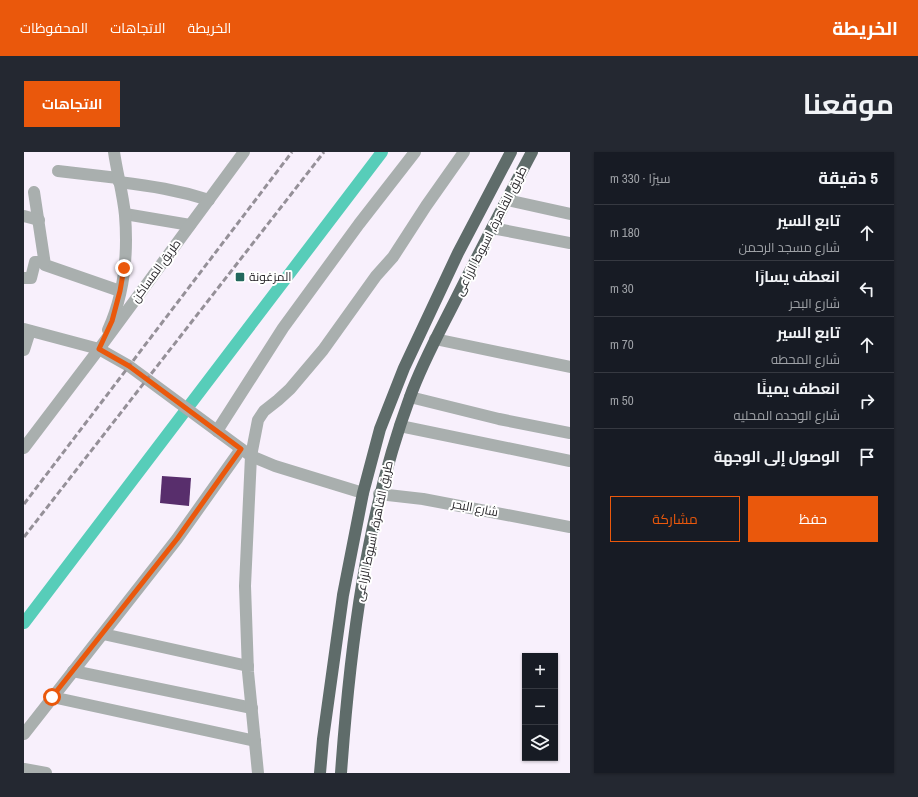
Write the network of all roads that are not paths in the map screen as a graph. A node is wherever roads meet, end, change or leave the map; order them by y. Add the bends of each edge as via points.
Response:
1 (114, 152) edge
2 (244, 152) edge
3 (415, 152) edge
4 (464, 152) edge
5 (511, 152) edge
6 (532, 152) edge
7 (58, 171) dead end
8 (119, 180) junction
9 (34, 192) dead end
10 (209, 200) junction
11 (507, 200) junction
12 (124, 214) junction
13 (570, 214) edge
14 (24, 216) edge
15 (39, 220) junction
16 (190, 225) junction
17 (492, 228) junction
18 (570, 243) edge
19 (44, 262) junction
20 (24, 278) edge
21 (120, 291) junction
22 (27, 330) edge
23 (436, 339) junction
24 (99, 349) junction
25 (24, 350) edge
26 (570, 367) edge
27 (410, 397) junction
28 (400, 426) junction
29 (217, 431) junction
30 (570, 434) edge
31 (26, 441) edge
32 (246, 452) junction
33 (570, 461) edge
34 (363, 493) junction
35 (379, 494) junction
36 (570, 527) edge
37 (103, 634) junction
38 (248, 666) junction
39 (73, 671) junction
40 (52, 697) junction
41 (252, 708) junction
42 (24, 734) edge
43 (255, 741) junction
44 (24, 769) edge
45 (46, 773) edge
46 (258, 773) edge
47 (320, 773) edge
48 (341, 773) edge

1 - 8 street
2 - 10 street, طريق المساكن
3 - 29 street via 283,328
4 - 32 street via 393,256 323,350 290,389 261,415
5 - 34 highway, طريق القاهرة, اسيوط الزراعى via 458,254 404,368 380,429
6 - 11 highway, طريق القاهرة, اسيوط الزراعى
7 - 8 street
8 - 10 street via 186,192
8 - 12 street
9 - 15 street
10 - 16 street, طريق المساكن
11 - 13 street
11 - 17 highway, طريق القاهرة, اسيوط الزراعى
12 - 16 street
12 - 21 street via 126,241
14 - 15 street
15 - 19 street
16 - 24 street, طريق المساكن
17 - 18 street
17 - 23 highway, طريق القاهرة, اسيوط الزراعى
19 - 20 street via 35,262 32,278
19 - 21 street via 47,266
21 - 24 street via 112,321
22 - 24 street
22 - 25 street
23 - 26 street
23 - 27 highway, طريق القاهرة, اسيوط الزراعى
24 - 29 street via 129,366
24 - 31 street, طريق المساكن
27 - 28 highway, طريق القاهرة, اسيوط الزراعى
27 - 30 street
28 - 33 street
28 - 35 highway, طريق القاهرة, اسيوط الزراعى
29 - 32 street
32 - 34 street via 275,466
32 - 37 street
32 - 38 street via 245,586
34 - 47 highway, طريق القاهرة, اسيوط الزراعى via 343,595
35 - 36 street, شارع البحر via 423,499
35 - 48 highway, طريق القاهرة, اسيوط الزراعى via 349,673
37 - 38 street
37 - 39 street
38 - 41 street
39 - 40 street
39 - 41 street
40 - 42 street
40 - 43 street
41 - 43 street
43 - 46 street
44 - 45 street

